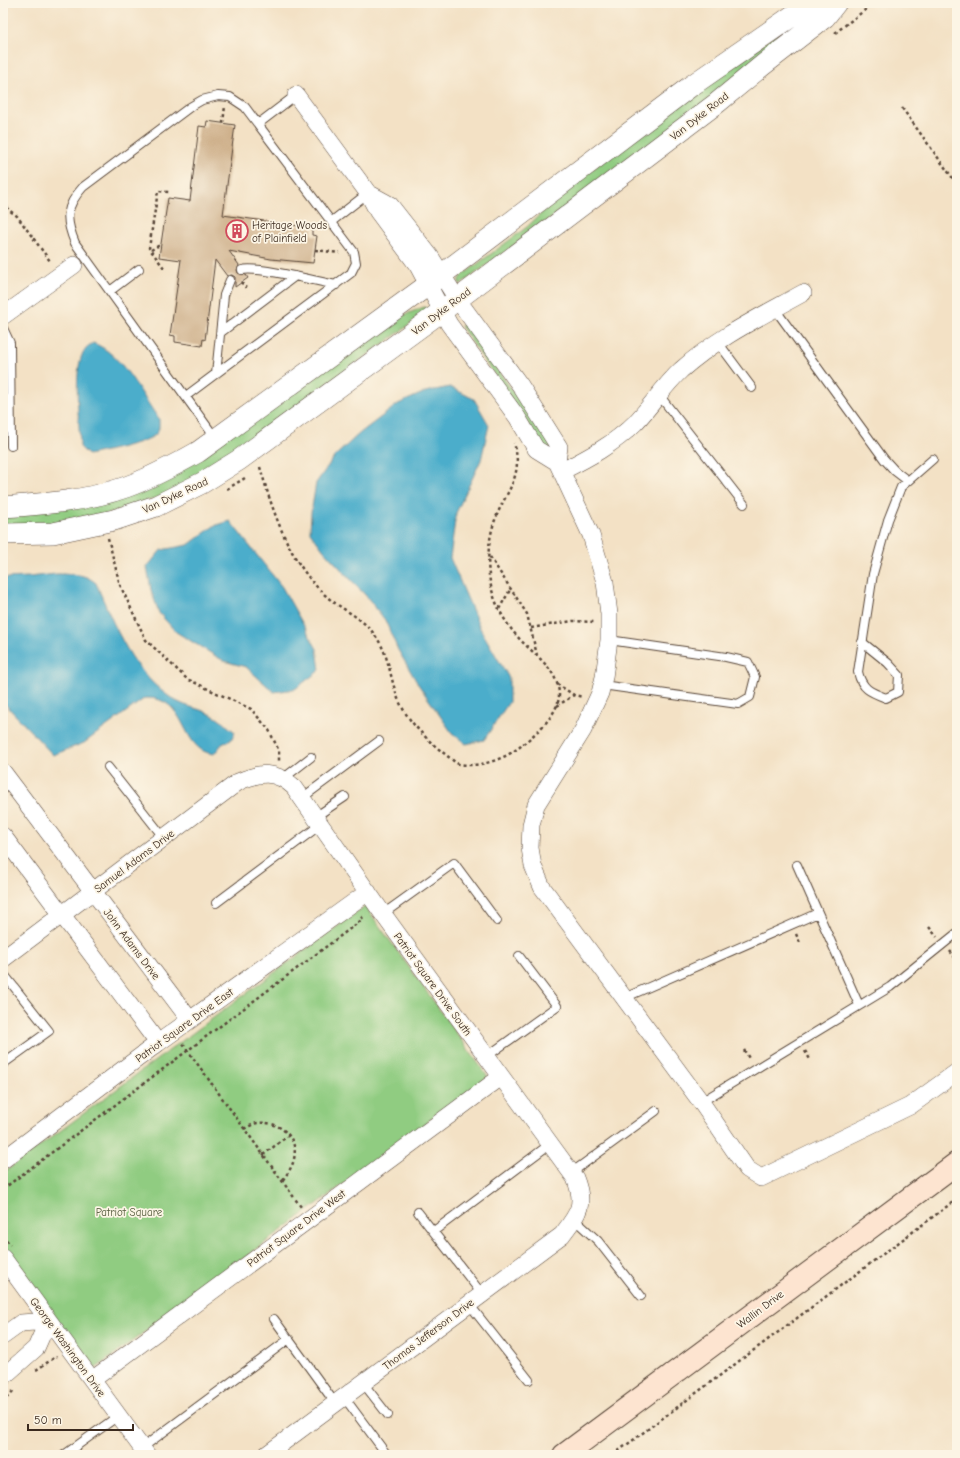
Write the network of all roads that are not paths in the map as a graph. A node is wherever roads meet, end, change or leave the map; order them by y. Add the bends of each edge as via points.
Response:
1 (811, 3) edge
2 (836, 3) edge
3 (296, 95) joint
4 (258, 124) junction
5 (368, 193) junction
6 (331, 222) junction
7 (74, 265) dead end
8 (139, 269) dead end
9 (242, 270) dead end
10 (294, 277) junction
11 (230, 280) dead end
12 (435, 280) junction
13 (336, 285) junction
14 (110, 291) junction
15 (803, 293) dead end
16 (449, 305) junction
17 (774, 309) junction
18 (3, 316) edge
19 (3, 328) edge
20 (220, 332) junction
21 (716, 341) junction
22 (216, 374) junction
23 (752, 388) dead end
24 (659, 395) junction
25 (186, 396) junction
26 (216, 440) junction
27 (11, 446) dead end
28 (933, 459) dead end
29 (560, 467) junction
30 (908, 481) junction
31 (744, 504) dead end
32 (3, 507) edge
33 (3, 534) edge
34 (609, 640) junction
35 (862, 642) junction
36 (602, 685) junction
37 (379, 741) dead end
38 (311, 757) dead end
39 (108, 767) dead end
40 (278, 771) junction
41 (3, 772) edge
42 (345, 797) dead end
43 (302, 798) junction
44 (318, 821) junction
45 (3, 836) edge
46 (164, 838) junction
47 (797, 865) dead end
48 (92, 892) junction
49 (368, 892) junction
50 (216, 902) dead end
51 (818, 913) junction
52 (383, 914) junction
53 (63, 915) junction
54 (497, 921) dead end
55 (957, 933) edge
56 (519, 956) dead end
57 (3, 958) edge
58 (3, 973) edge
59 (624, 998) junction
60 (859, 1005) junction
61 (190, 1020) junction
62 (158, 1044) junction
63 (486, 1056) junction
64 (3, 1064) edge
65 (957, 1072) edge
66 (500, 1077) junction
67 (701, 1102) junction
68 (656, 1111) dead end
69 (550, 1144) junction
70 (3, 1160) edge
71 (957, 1162) edge
72 (571, 1173) junction
73 (418, 1212) dead end
74 (578, 1212) junction
75 (434, 1231) junction
76 (3, 1258) edge
77 (641, 1296) dead end
78 (476, 1299) junction
79 (274, 1319) dead end
80 (48, 1320) junction
81 (3, 1336) edge
82 (289, 1339) junction
83 (3, 1377) edge
84 (92, 1380) junction
85 (528, 1380) dead end
86 (363, 1383) junction
87 (340, 1400) junction
88 (388, 1415) dead end
89 (118, 1416) junction
90 (145, 1452) edge
91 (64, 1455) edge
92 (266, 1455) edge
93 (388, 1455) edge
94 (564, 1455) edge

1 - 12 street via 691,86
2 - 16 street, Van Dyke Road via 825,17 717,103
3 - 4 lane
3 - 5 street
4 - 6 lane
4 - 14 lane via 246,107 230,97 210,97 190,107 83,187 74,197 68,208 70,232 75,243
5 - 6 lane
5 - 12 street via 378,212 418,266
6 - 13 lane via 354,252 356,263 351,273
7 - 18 street
8 - 14 lane
9 - 10 lane via 261,270
10 - 13 lane
10 - 20 lane
11 - 20 lane via 224,295
12 - 16 street
12 - 26 street
13 - 22 lane
14 - 25 lane
15 - 17 street
16 - 29 street via 449,324 517,417 536,449
16 - 33 street, Van Dyke Road via 239,460 202,483 156,506 114,520 53,533
17 - 21 street
17 - 30 lane via 884,460
19 - 27 lane via 10,344
20 - 22 lane
21 - 23 lane
21 - 24 street via 680,371
22 - 25 lane
24 - 29 street via 624,433 595,454
24 - 31 lane
25 - 26 lane
26 - 32 street via 160,473 125,487 83,498
28 - 30 lane
29 - 34 street via 591,535 605,582
30 - 35 lane via 901,486 888,520 873,574
34 - 36 street
34 - 36 lane via 748,662 755,677 750,697 738,704
35 - 35 lane via 858,672 861,684 886,698 898,692 899,675
36 - 59 street via 583,730 536,805 531,825 530,848 533,866 542,887
37 - 43 lane
38 - 40 lane
39 - 46 lane
40 - 43 street, Patriot Square Drive South
40 - 46 street, Samuel Adams Drive via 254,775 238,782
41 - 48 street, John Adams Drive
42 - 44 lane
43 - 44 street, Patriot Square Drive South
44 - 49 street, Patriot Square Drive South
44 - 50 lane
45 - 53 street
46 - 48 street, Samuel Adams Drive
47 - 51 lane
48 - 53 street, Samuel Adams Drive
48 - 61 street, John Adams Drive
49 - 52 street, Patriot Square Drive South
49 - 61 street, Patriot Square Drive East
51 - 59 lane
51 - 60 lane
52 - 54 lane via 454,863
52 - 63 street, Patriot Square Drive South
53 - 57 street, Samuel Adams Drive
53 - 62 street
55 - 60 lane via 890,986
56 - 63 lane via 557,1006
58 - 64 lane via 49,1031
59 - 67 street
60 - 67 lane
61 - 62 street, Patriot Square Drive East
62 - 70 street, Patriot Square Drive East
63 - 66 street, Patriot Square Drive South
65 - 67 street via 910,1106 761,1178 747,1169
66 - 69 street, Patriot Square Drive South
66 - 84 street, Patriot Square Drive West
68 - 72 lane
69 - 72 street, Patriot Square Drive South
69 - 75 lane
71 - 94 main road, Wallin Drive
72 - 74 street, Patriot Square Drive South via 580,1191
73 - 75 lane
74 - 77 lane
74 - 78 street, Thomas Jefferson Drive via 562,1235
75 - 78 lane
76 - 80 street, George Washington Drive
78 - 85 lane
78 - 86 street, Thomas Jefferson Drive
79 - 82 lane
80 - 81 street via 21,1324
80 - 83 street via 36,1348
80 - 84 street, George Washington Drive
82 - 87 lane
82 - 90 lane
84 - 89 street, George Washington Drive
86 - 87 street, Thomas Jefferson Drive
86 - 88 lane
87 - 92 street, Thomas Jefferson Drive
87 - 93 lane
89 - 90 street, George Washington Drive
89 - 91 lane

